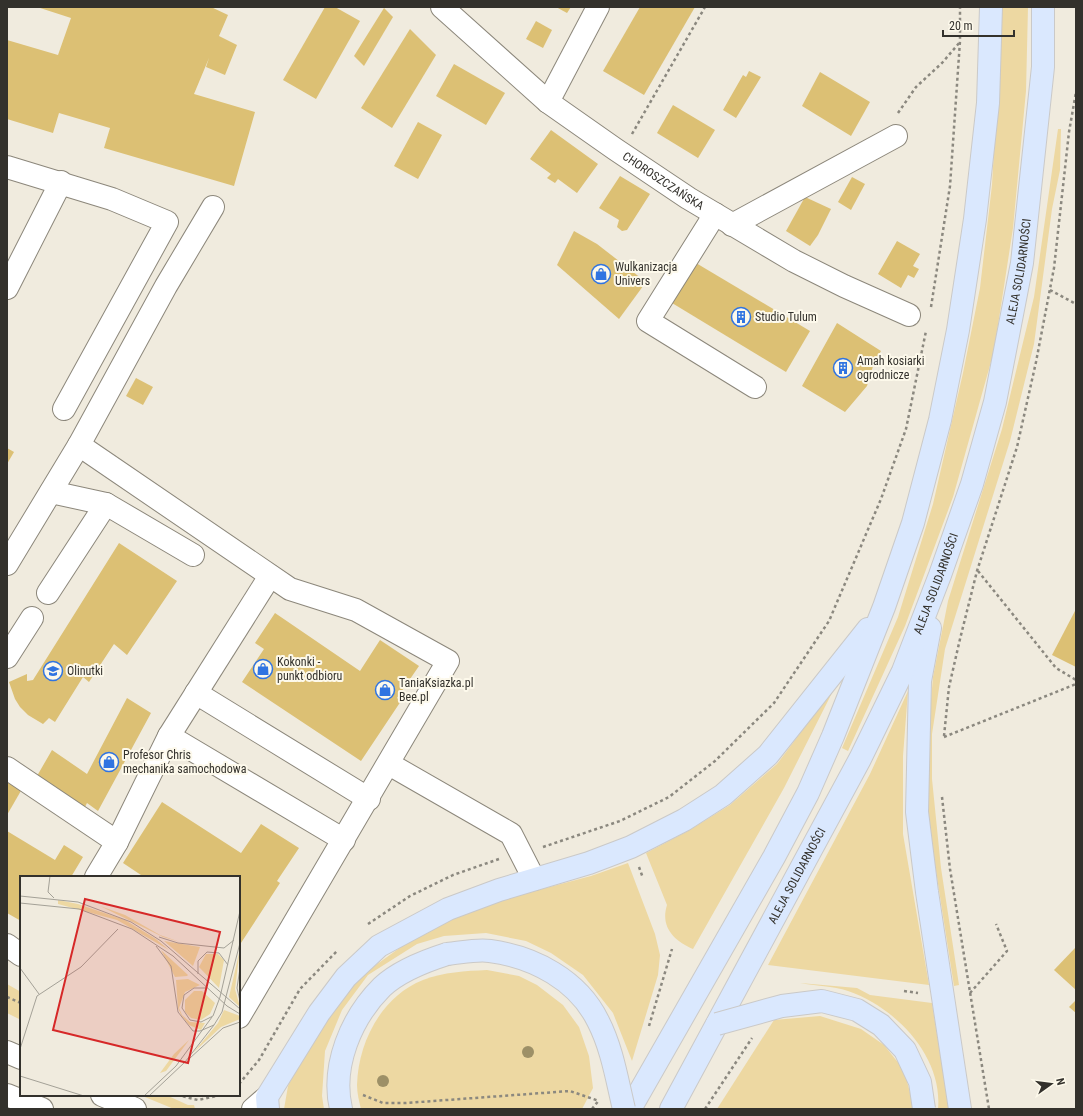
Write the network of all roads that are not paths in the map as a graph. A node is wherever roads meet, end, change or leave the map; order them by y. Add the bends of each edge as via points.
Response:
1 (442, 7) edge
2 (598, 7) edge
3 (991, 7) edge
4 (1043, 7) edge
5 (548, 102) junction
6 (896, 136) road end
7 (7, 166) edge
8 (61, 182) junction
9 (212, 207) dead end
10 (724, 219) junction
11 (7, 288) edge
12 (922, 318) road end
13 (755, 387) dead end
14 (64, 409) dead end
15 (80, 445) junction
16 (51, 492) junction
17 (106, 504) junction
18 (193, 555) dead end
19 (7, 564) edge
20 (940, 575) junction
21 (270, 576) junction
22 (48, 593) dead end
23 (884, 607) junction
24 (32, 618) dead end
25 (7, 657) edge
26 (196, 693) junction
27 (169, 736) junction
28 (389, 764) junction
29 (7, 768) edge
30 (369, 799) junction
31 (344, 840) junction
32 (117, 842) junction
33 (97, 876) edge
34 (534, 879) junction
35 (7, 945) edge
36 (20, 954) edge
37 (240, 1015) edge
38 (717, 1024) junction
39 (7, 1052) edge
40 (20, 1058) edge
41 (7, 1095) edge
42 (104, 1096) edge
43 (263, 1105) edge
44 (614, 1106) edge
45 (26, 1109) edge
46 (42, 1109) edge
47 (135, 1109) edge
48 (342, 1109) edge
49 (630, 1109) edge
50 (671, 1109) edge
51 (924, 1109) edge
52 (960, 1109) edge

1 - 5 street, CHOROSZCZAŃSKA
2 - 5 street
3 - 23 main road via 988,103 975,218 958,330 940,420 913,523
4 - 20 main road, ALEJA SOLIDARNOŚCI via 1043,67 1022,263 995,402 972,484
5 - 10 street, CHOROSZCZAŃSKA via 621,154
6 - 10 street
7 - 8 street
8 - 11 street
8 - 14 street via 112,199 167,222
9 - 15 street
10 - 12 street, CHOROSZCZAŃSKA via 794,261 844,286
10 - 13 street via 648,321
15 - 16 street
15 - 21 street
16 - 17 street
16 - 19 street
17 - 18 street
17 - 22 street
20 - 38 main road, ALEJA SOLIDARNOŚCI via 903,671 860,759
20 - 52 main road via 920,681 917,812
21 - 26 street
21 - 28 street via 290,589 356,610 448,660
23 - 34 main road via 768,755 723,795 684,820 631,847 590,863
23 - 49 main road via 808,793
24 - 25 street
26 - 27 street
26 - 30 street
27 - 31 street
27 - 32 street
28 - 30 street
28 - 34 street via 511,834
29 - 32 street
30 - 31 street
31 - 37 street
32 - 33 street
34 - 43 main road via 448,909 379,946 346,977 319,1013
35 - 36 street
38 - 50 main road, ALEJA SOLIDARNOŚCI
38 - 51 main road, bridge via 782,1006 822,1001 857,1010 881,1025 905,1050 920,1082
39 - 40 street
41 - 45 street
41 - 46 street
42 - 47 street
44 - 48 main road, bridge via 609,1048 598,1020 576,989 547,968 525,959 488,951 447,954 418,964 383,986 359,1014 342,1054 338,1095

